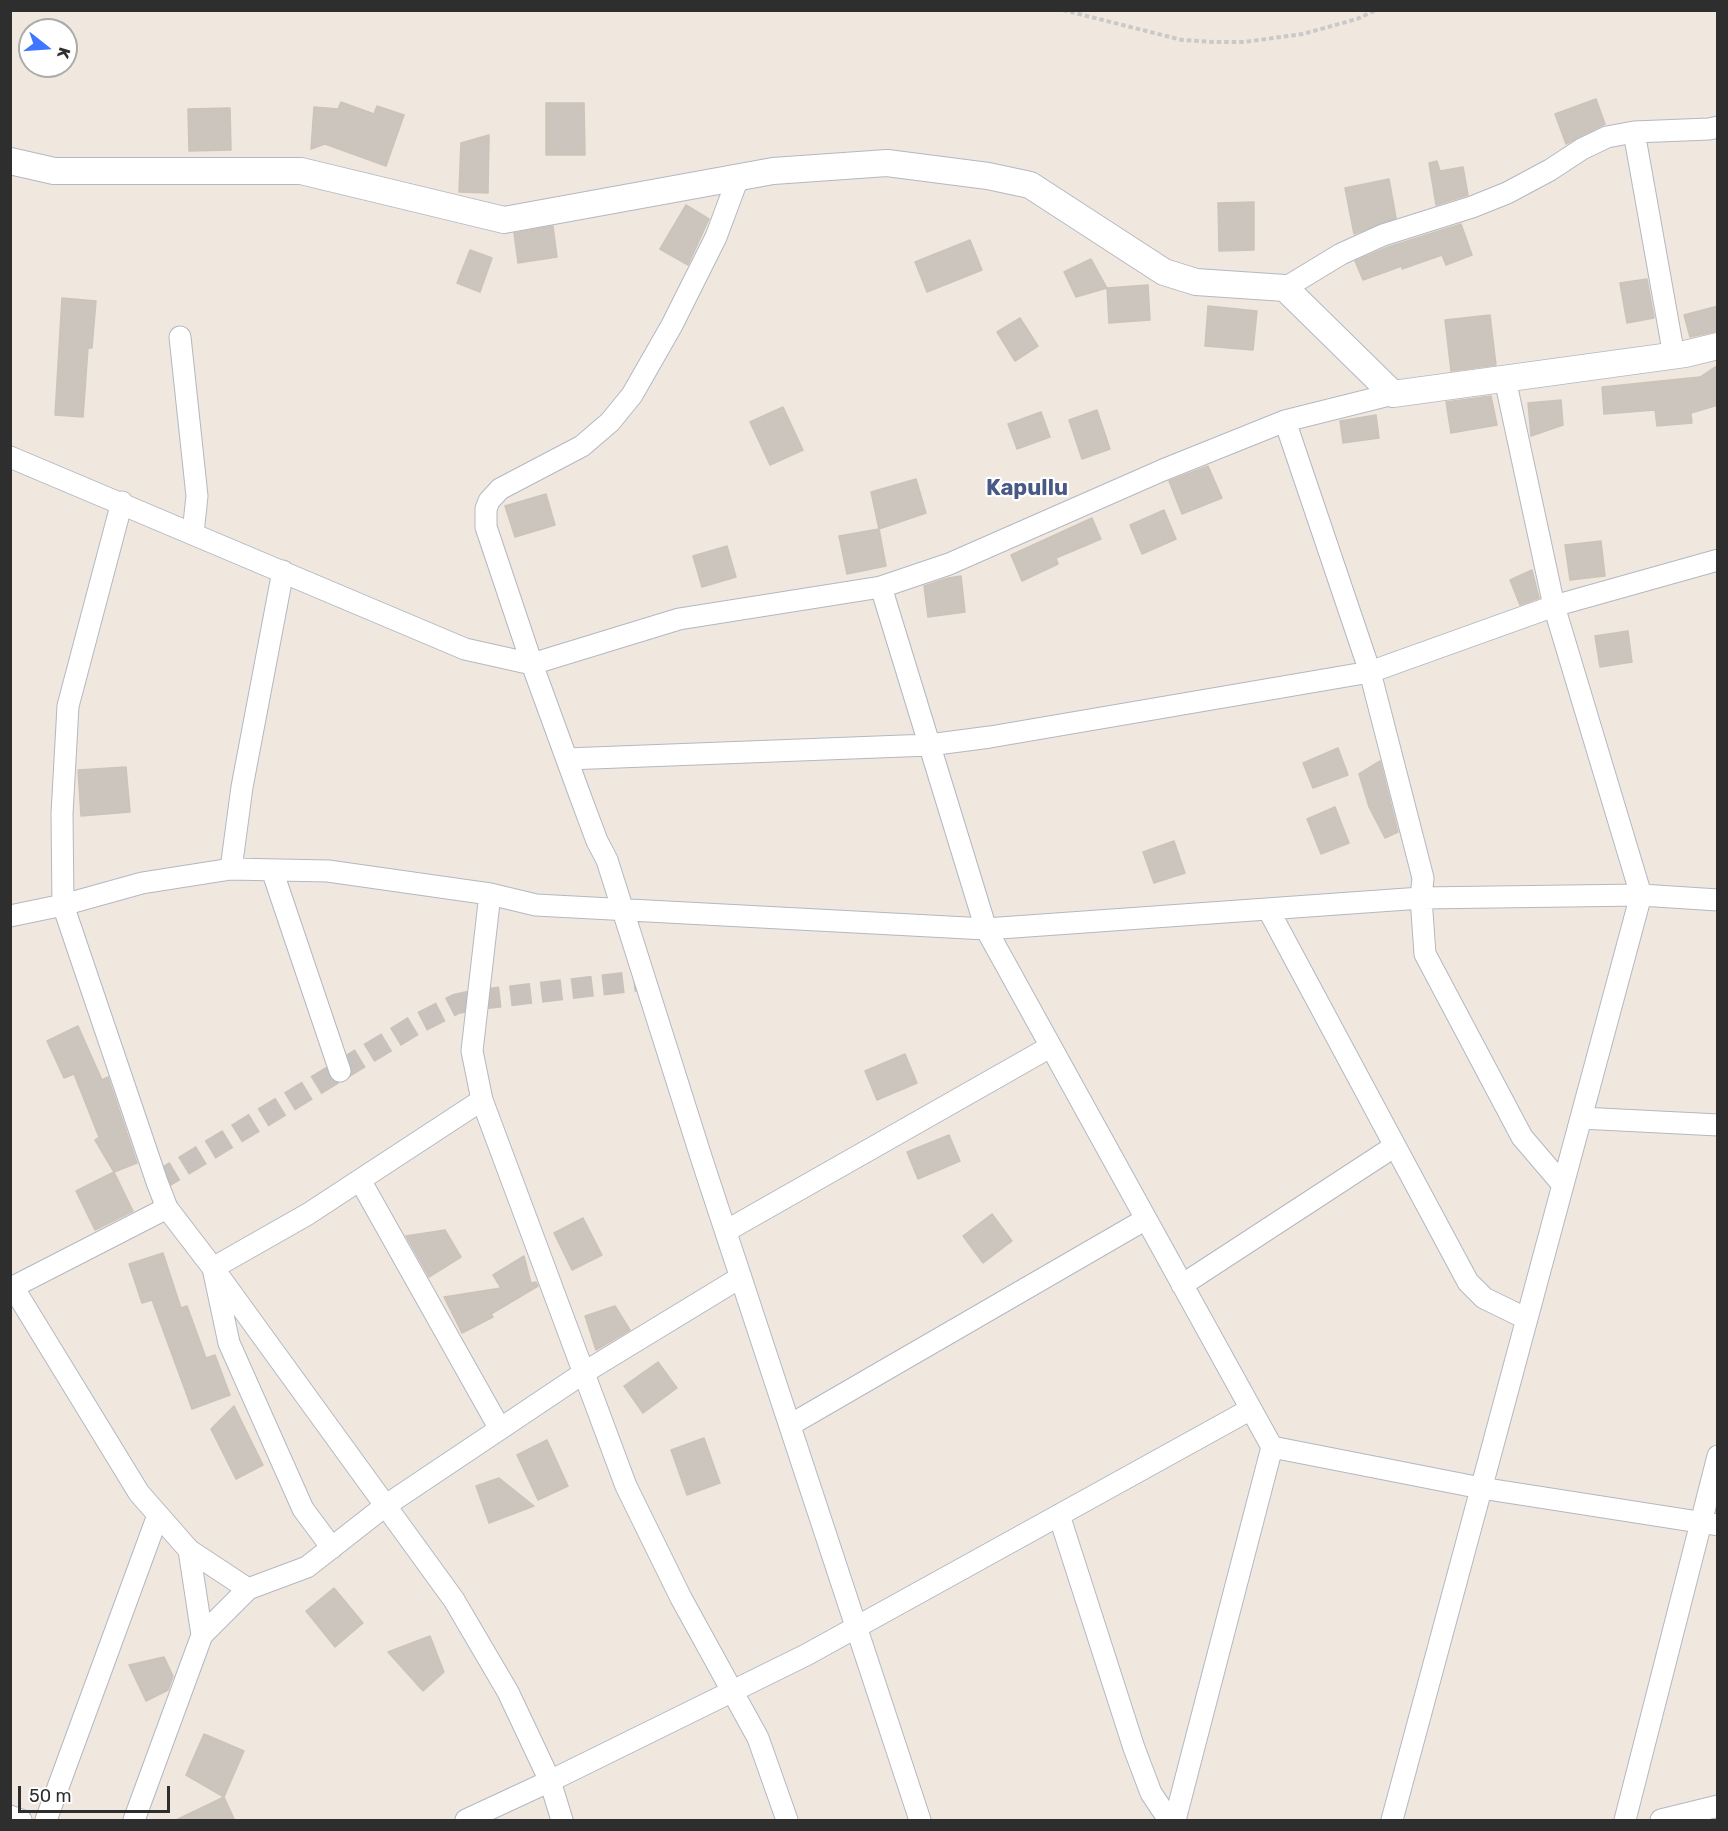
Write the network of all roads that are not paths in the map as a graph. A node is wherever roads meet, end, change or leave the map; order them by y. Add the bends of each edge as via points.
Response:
1 (1718, 127) edge
2 (1634, 132) junction
3 (10, 161) edge
4 (738, 178) junction
5 (1285, 288) junction
6 (180, 337) dead end
7 (1718, 346) edge
8 (1674, 356) junction
9 (1505, 379) junction
10 (1393, 394) junction
11 (1285, 421) junction
12 (12, 462) edge
13 (122, 502) junction
14 (193, 533) junction
15 (1718, 560) edge
16 (283, 571) junction
17 (881, 587) junction
18 (1554, 606) junction
19 (532, 664) junction
20 (1370, 672) junction
21 (929, 745) junction
22 (567, 759) junction
23 (231, 869) junction
24 (272, 870) junction
25 (490, 894) junction
26 (1641, 895) junction
27 (1421, 898) junction
28 (1718, 900) edge
29 (63, 905) junction
30 (1268, 909) junction
31 (623, 910) junction
32 (10, 916) edge
33 (986, 929) junction
34 (1050, 1047) junction
35 (340, 1071) dead end
36 (482, 1100) junction
37 (1581, 1118) junction
38 (1718, 1125) edge
39 (1395, 1146) junction
40 (360, 1180) junction
41 (1563, 1185) junction
42 (167, 1208) junction
43 (1146, 1219) junction
44 (726, 1231) junction
45 (213, 1268) junction
46 (741, 1277) junction
47 (1182, 1285) junction
48 (11, 1286) edge
49 (1527, 1319) junction
50 (585, 1372) junction
51 (1251, 1409) junction
52 (790, 1425) junction
53 (500, 1429) junction
54 (1272, 1447) junction
55 (1718, 1456) edge
56 (1481, 1488) junction
57 (385, 1506) junction
58 (158, 1515) junction
59 (1059, 1515) junction
60 (1709, 1523) edge
61 (332, 1548) junction
62 (189, 1550) junction
63 (248, 1589) junction
64 (857, 1627) junction
65 (202, 1635) junction
66 (732, 1691) junction
67 (550, 1781) junction
68 (1718, 1806) edge
69 (10, 1816) edge
70 (1669, 1820) edge
71 (21, 1821) edge
72 (46, 1821) edge
73 (134, 1821) edge
74 (466, 1821) edge
75 (562, 1821) edge
76 (787, 1821) edge
77 (920, 1821) edge
78 (1169, 1821) edge
79 (1175, 1821) edge
80 (1392, 1821) edge
81 (1625, 1821) edge

1 - 2 street
2 - 5 street via 1594,143 1550,170 1472,207 1383,235 1341,254
2 - 8 street
3 - 4 street via 54,171 301,171 504,220
4 - 5 street via 773,171 887,163 988,176 1030,185 1164,272 1196,282
4 - 19 street via 716,237 677,315 622,409 582,446 507,484 489,501 486,527
5 - 10 street
6 - 14 street via 197,496
7 - 8 street
8 - 9 street
9 - 10 street
9 - 18 street
10 - 11 street
11 - 17 street via 949,564
11 - 20 street
12 - 13 street
13 - 14 street
13 - 29 street via 68,706 62,814
14 - 16 street
15 - 18 street
16 - 19 street via 465,649
16 - 23 street via 242,787
17 - 19 street via 679,619
17 - 21 street
18 - 20 street
18 - 26 street
19 - 22 street
20 - 21 street
20 - 27 street via 1423,878
21 - 22 street
21 - 33 street
22 - 31 street
23 - 24 street
23 - 29 street via 142,883
24 - 25 street via 328,871
24 - 35 street
25 - 31 street via 536,905
25 - 36 street via 472,1051
26 - 27 street
26 - 28 street
26 - 37 street
27 - 30 street
27 - 41 street via 1425,954 1522,1137
29 - 32 street
29 - 42 street
30 - 33 street
30 - 39 street
31 - 33 street
31 - 44 street
33 - 34 street
34 - 43 street
34 - 44 street
36 - 40 street
36 - 50 street
37 - 38 street
37 - 41 street
39 - 47 street
39 - 49 street via 1468,1282 1484,1299
40 - 45 street
40 - 53 street
41 - 49 street
42 - 45 street
42 - 48 street
43 - 47 street
43 - 52 street
44 - 46 street
45 - 57 street
45 - 61 street via 229,1343 303,1509
46 - 50 street
46 - 52 street
47 - 51 street
48 - 58 street via 139,1493
49 - 56 street
50 - 53 street
50 - 66 street via 626,1486
51 - 54 street
51 - 59 street
52 - 64 street
53 - 57 street
54 - 56 street
54 - 79 street
55 - 60 street
56 - 60 street
56 - 80 street
57 - 61 street
57 - 67 street via 454,1600 508,1692
58 - 62 street
58 - 72 street
59 - 64 street
59 - 78 street via 1134,1748 1151,1793
60 - 81 street
61 - 63 street via 307,1567
62 - 63 street
62 - 65 street
63 - 65 street
64 - 66 street
64 - 77 street
65 - 73 street
66 - 67 street
66 - 76 street via 758,1738
67 - 74 street
67 - 75 street
68 - 70 street
69 - 71 street

